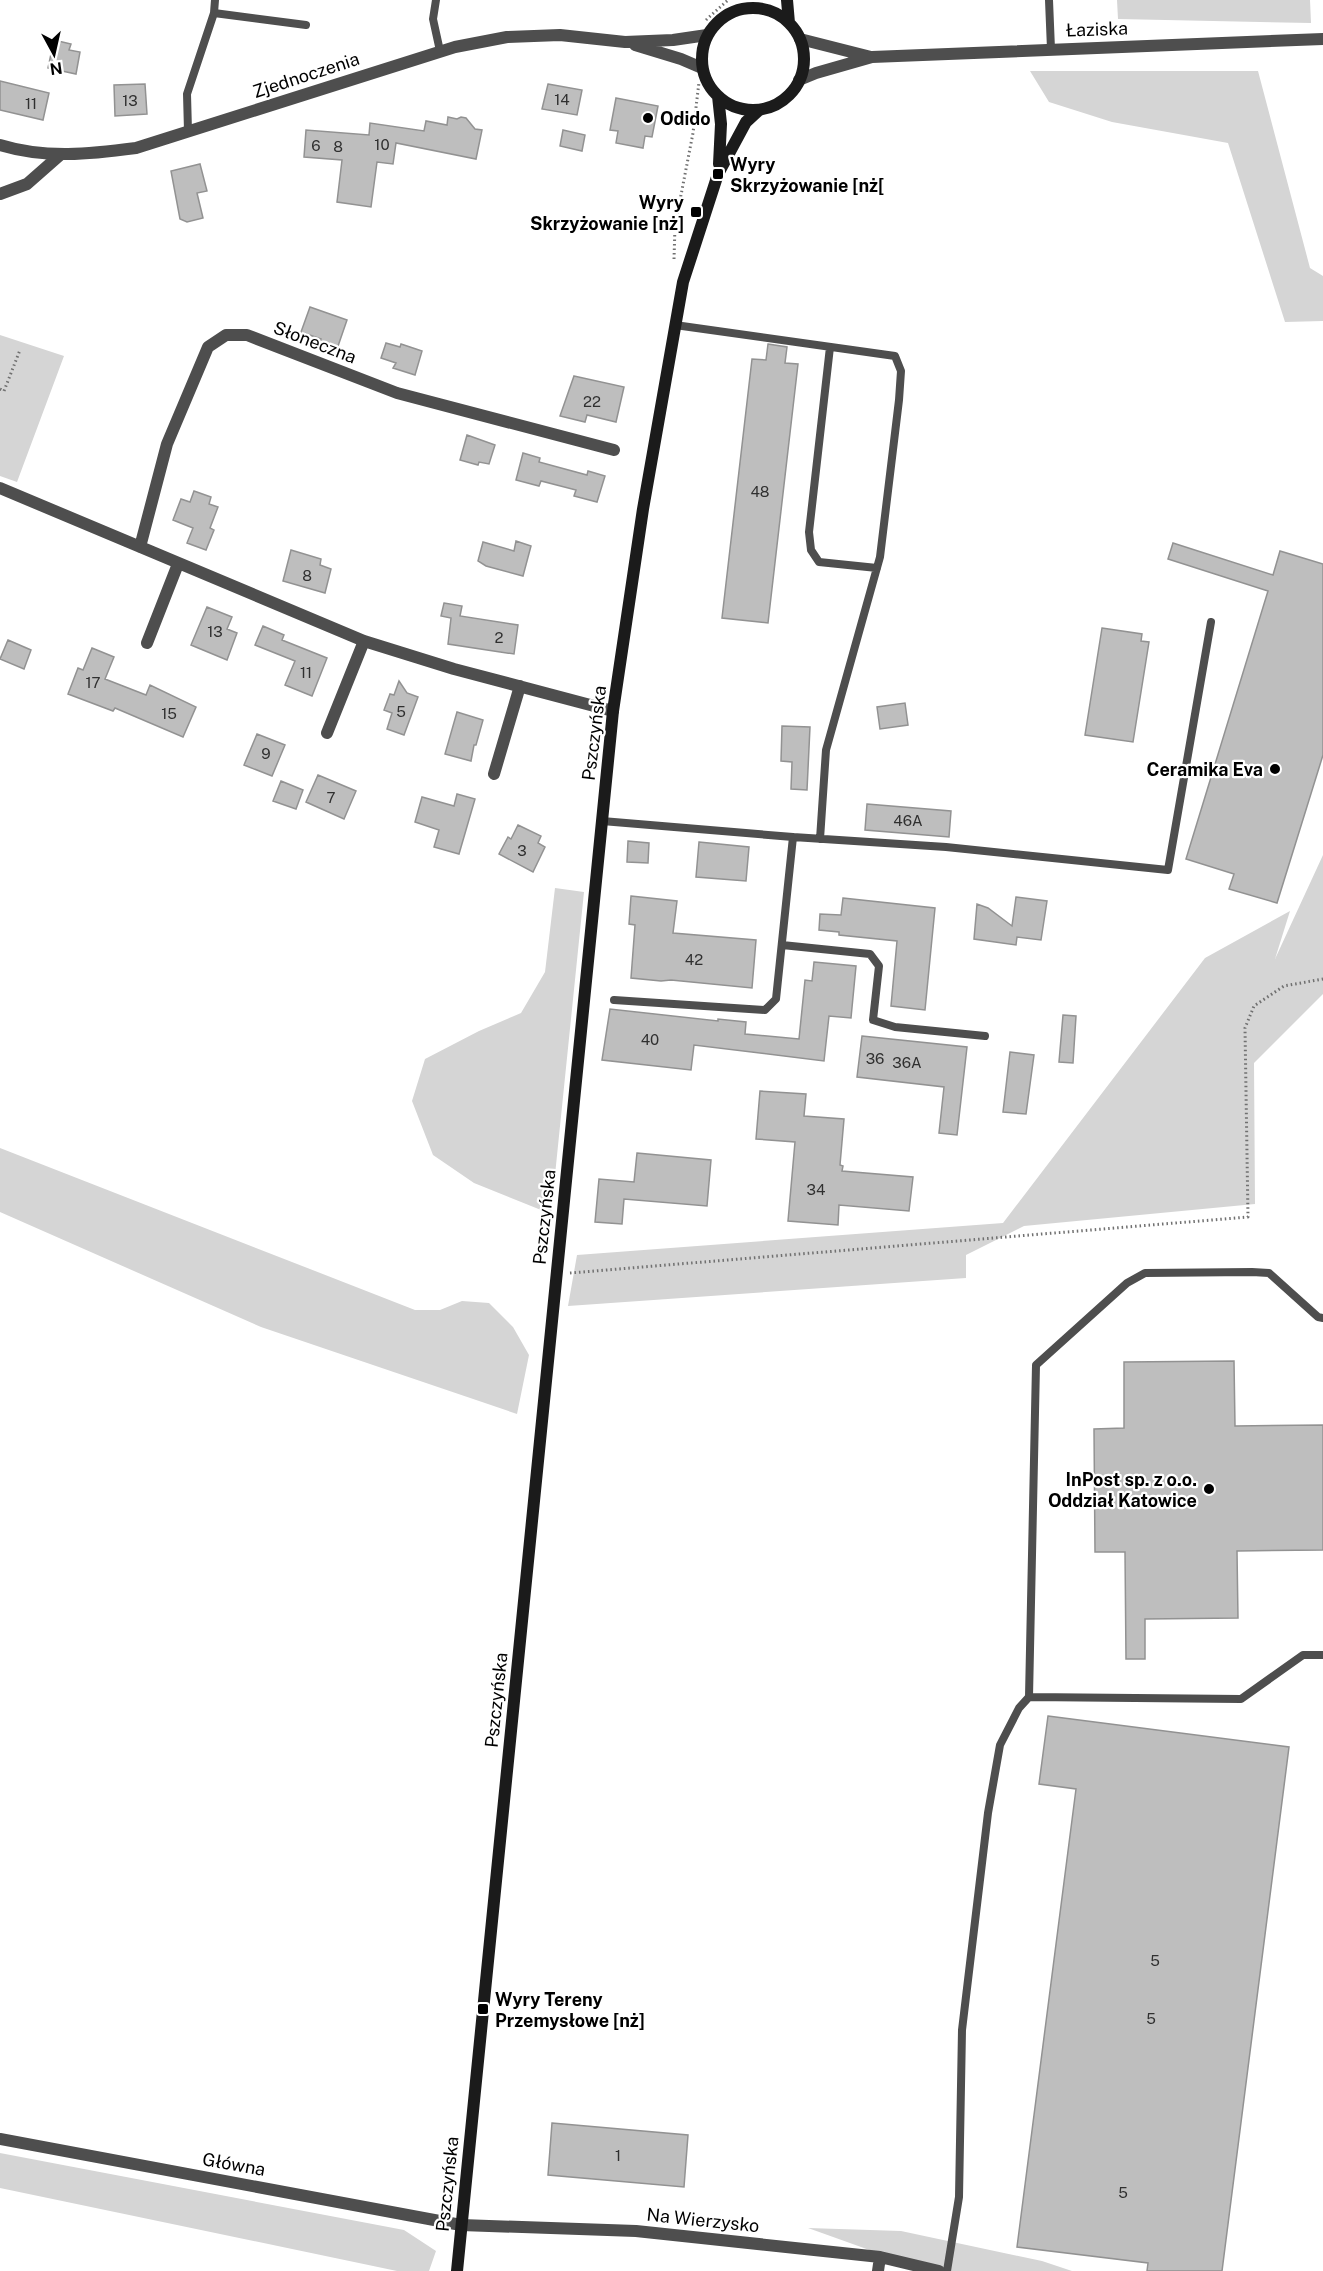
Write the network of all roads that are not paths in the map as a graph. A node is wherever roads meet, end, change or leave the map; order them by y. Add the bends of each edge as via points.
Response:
1 (215, 0) edge
2 (436, 0) edge
3 (787, 0) edge
4 (1049, 0) edge
5 (756, 4) edge
6 (214, 13) junction
7 (789, 23) junction
8 (306, 25) dead end
9 (702, 36) junction
10 (800, 39) junction
11 (1323, 39) edge
12 (625, 42) junction
13 (1051, 49) junction
14 (440, 51) junction
15 (872, 57) junction
16 (697, 66) junction
17 (799, 81) junction
18 (718, 96) junction
19 (759, 110) junction
20 (188, 131) junction
21 (0, 145) edge
22 (60, 155) junction
23 (718, 174) junction
24 (0, 194) edge
25 (675, 325) junction
26 (830, 347) junction
27 (614, 450) dead end
28 (0, 488) edge
29 (140, 547) junction
30 (178, 564) junction
31 (877, 568) junction
32 (1211, 622) dead end
33 (364, 641) junction
34 (147, 643) dead end
35 (520, 686) junction
36 (613, 711) junction
37 (327, 733) dead end
38 (494, 774) dead end
39 (602, 821) junction
40 (793, 837) junction
41 (820, 839) junction
42 (782, 945) junction
43 (614, 1000) dead end
44 (985, 1036) dead end
45 (1323, 1318) edge
46 (1323, 1655) edge
47 (1029, 1697) junction
48 (0, 2139) edge
49 (461, 2225) junction
50 (880, 2257) junction
51 (457, 2271) edge
52 (878, 2271) edge
53 (939, 2271) edge
54 (947, 2271) edge

1 - 6 lane
2 - 14 lane via 433,19
3 - 7 main road
4 - 13 lane
5 - 7 main road
5 - 9 main road via 726,15
6 - 8 lane
6 - 20 lane via 187,94
7 - 10 main road
9 - 12 street, Zjednoczenia
9 - 16 main road
10 - 15 street, Łaziska
10 - 17 main road via 804,53
11 - 13 street, Łaziska
12 - 14 street, Zjednoczenia via 560,35 507,37
12 - 16 street, Zjednoczenia
13 - 15 street, Łaziska
14 - 20 street, Zjednoczenia
15 - 17 street, Łaziska
16 - 18 main road
17 - 19 main road via 787,97
18 - 19 main road via 737,108
18 - 23 main road, Pszczyńska
19 - 23 main road, Pszczyńska via 746,122
20 - 22 street, Zjednoczenia via 136,148
21 - 22 street, Zjednoczenia
22 - 24 street via 27,184
23 - 25 main road, Pszczyńska via 683,282
25 - 26 lane
25 - 36 main road, Pszczyńska
26 - 31 lane via 809,532 811,550 819,562
26 - 31 lane via 895,356 901,371
27 - 29 street, Słoneczna via 397,393 248,335 226,335 208,346 167,444
28 - 29 street
29 - 30 street
30 - 33 street
30 - 34 street
31 - 41 lane via 826,750
32 - 41 lane via 1168,870 946,847
33 - 35 street
33 - 37 street
35 - 36 street
35 - 38 street
36 - 39 main road, Pszczyńska
39 - 40 lane
39 - 49 main road, Pszczyńska
40 - 41 lane
40 - 42 lane
42 - 43 lane via 776,999 765,1010
42 - 44 lane via 870,954 879,966 873,1020 895,1027
45 - 47 lane via 1269,1274 1145,1273 1127,1283 1036,1365
46 - 47 lane via 1303,1655 1241,1700
47 - 54 lane via 1000,1744 988,1813 962,2030 959,2197
48 - 49 street, Główna
49 - 50 street, Na Wierzysko via 636,2231
49 - 51 main road, Pszczyńska
50 - 52 street
50 - 53 street, Na Wierzysko

